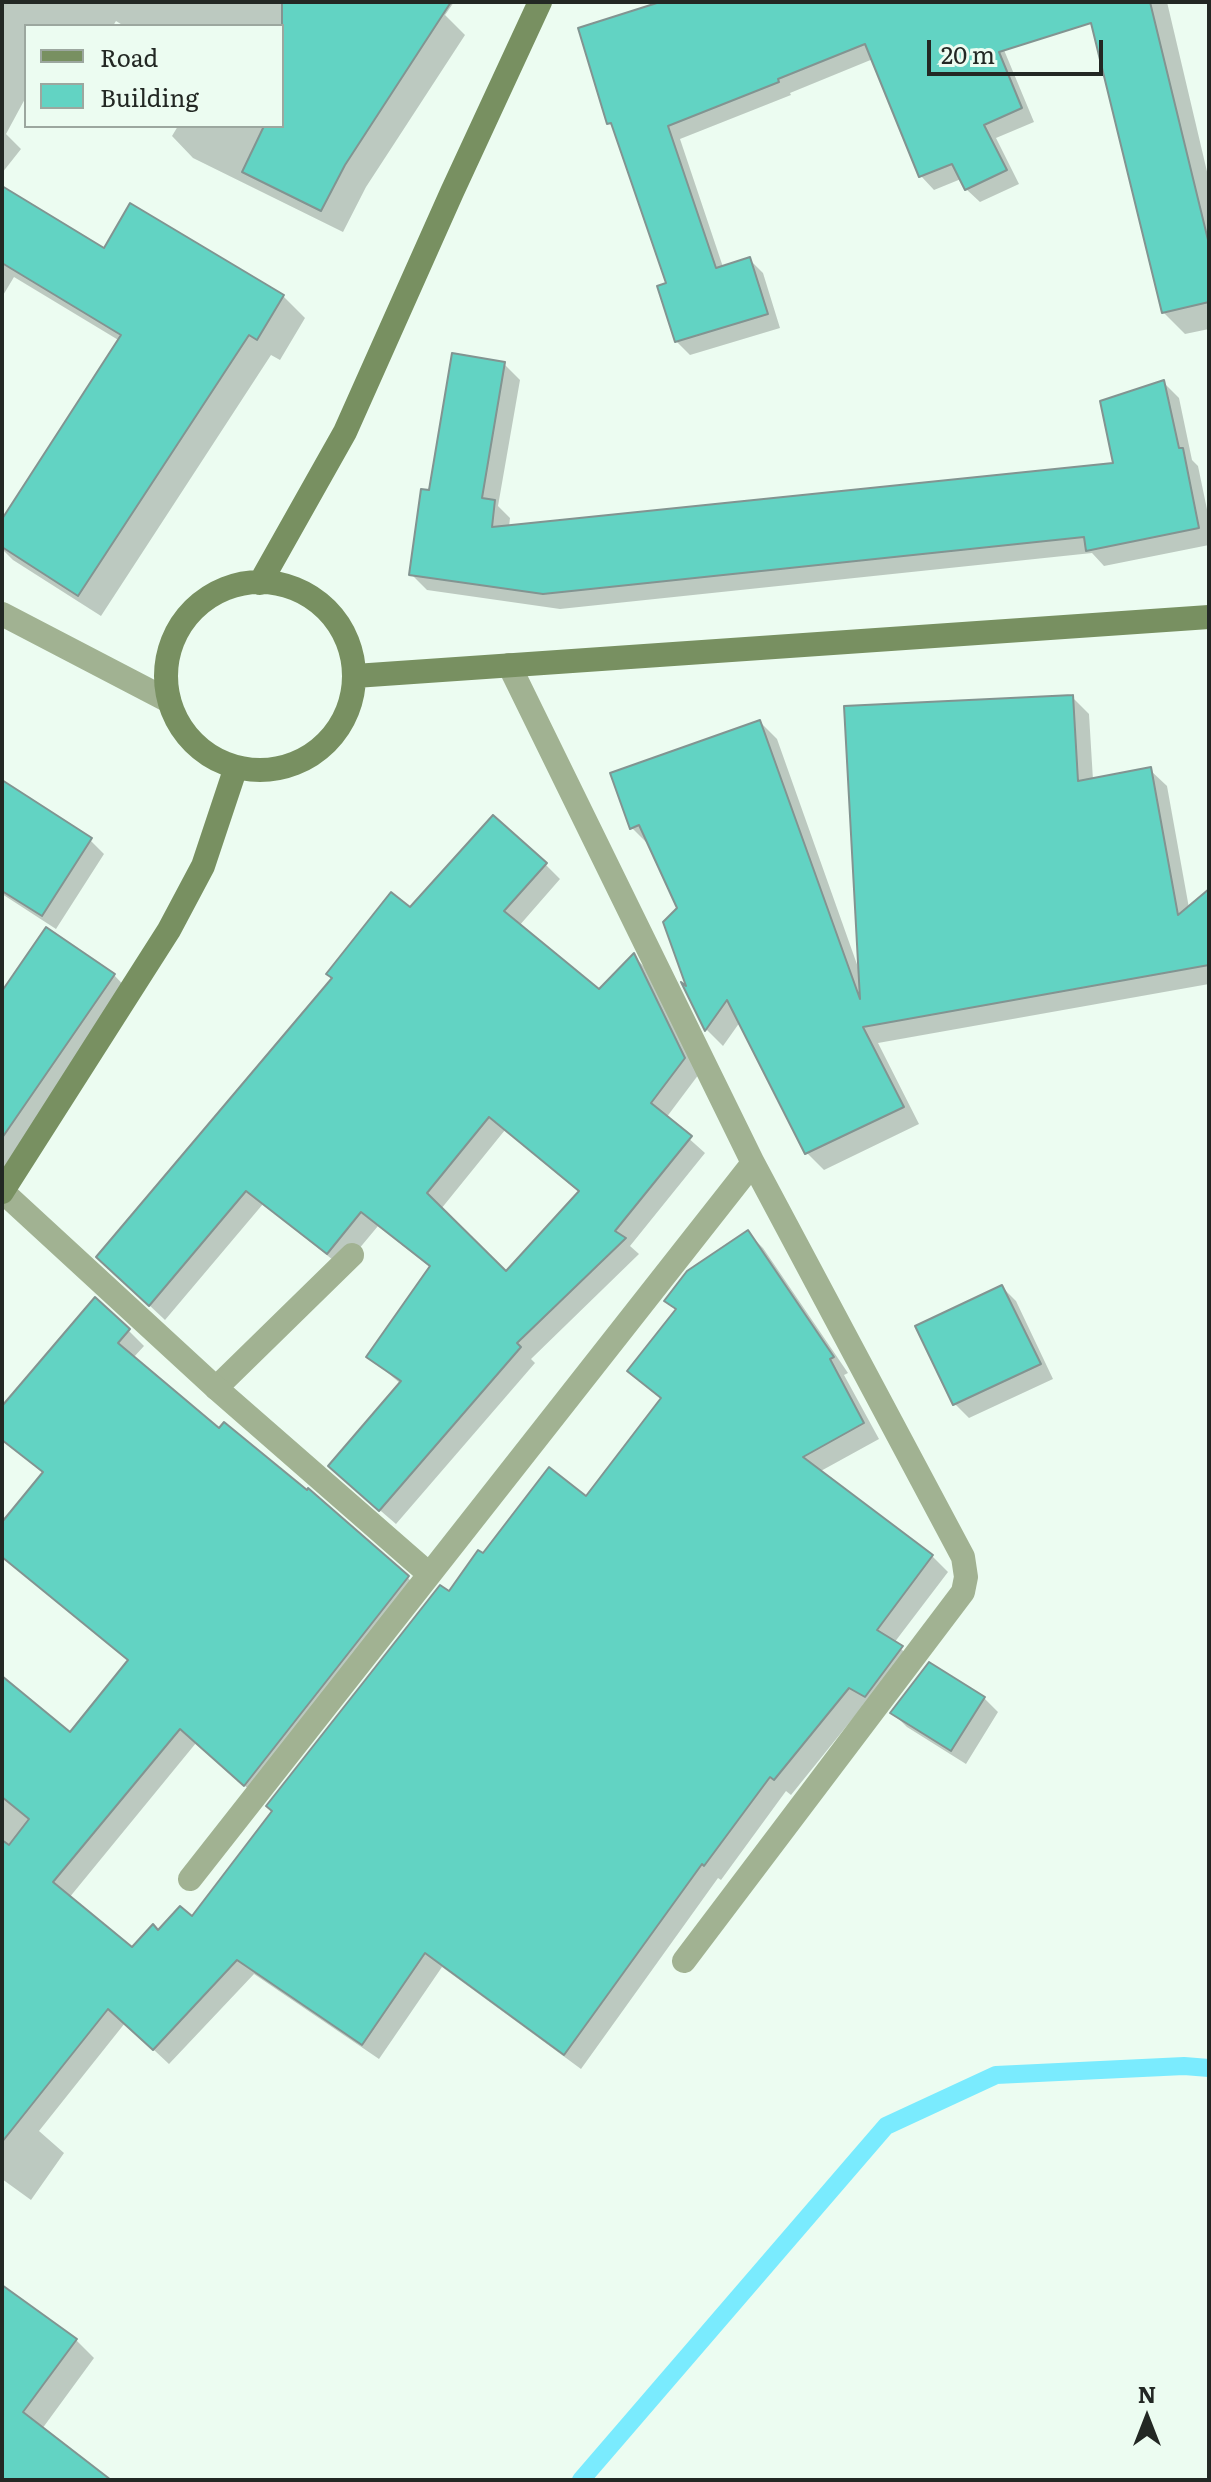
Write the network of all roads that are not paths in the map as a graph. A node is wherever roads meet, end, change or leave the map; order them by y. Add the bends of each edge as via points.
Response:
1 (540, 2) edge
2 (260, 583) junction
3 (2, 614) edge
4 (1209, 617) edge
5 (509, 665) junction
6 (355, 676) junction
7 (169, 701) junction
8 (236, 767) junction
9 (753, 1163) junction
10 (2, 1191) edge
11 (352, 1255) dead end
12 (216, 1388) junction
13 (429, 1574) junction
14 (190, 1879) dead end
15 (684, 1961) dead end

1 - 2 main road via 345,432
2 - 6 main road via 307,594 327,610 342,629
2 - 7 main road via 213,595 178,629 165,677
3 - 7 street
4 - 5 main road
5 - 6 main road
5 - 9 street
6 - 8 main road via 342,724 327,743 285,767
7 - 8 main road via 194,743 213,759
8 - 10 main road via 203,866 169,930
9 - 13 street
9 - 15 street via 963,1557 966,1577 963,1592
10 - 12 street
11 - 12 street
12 - 13 street
13 - 14 street

